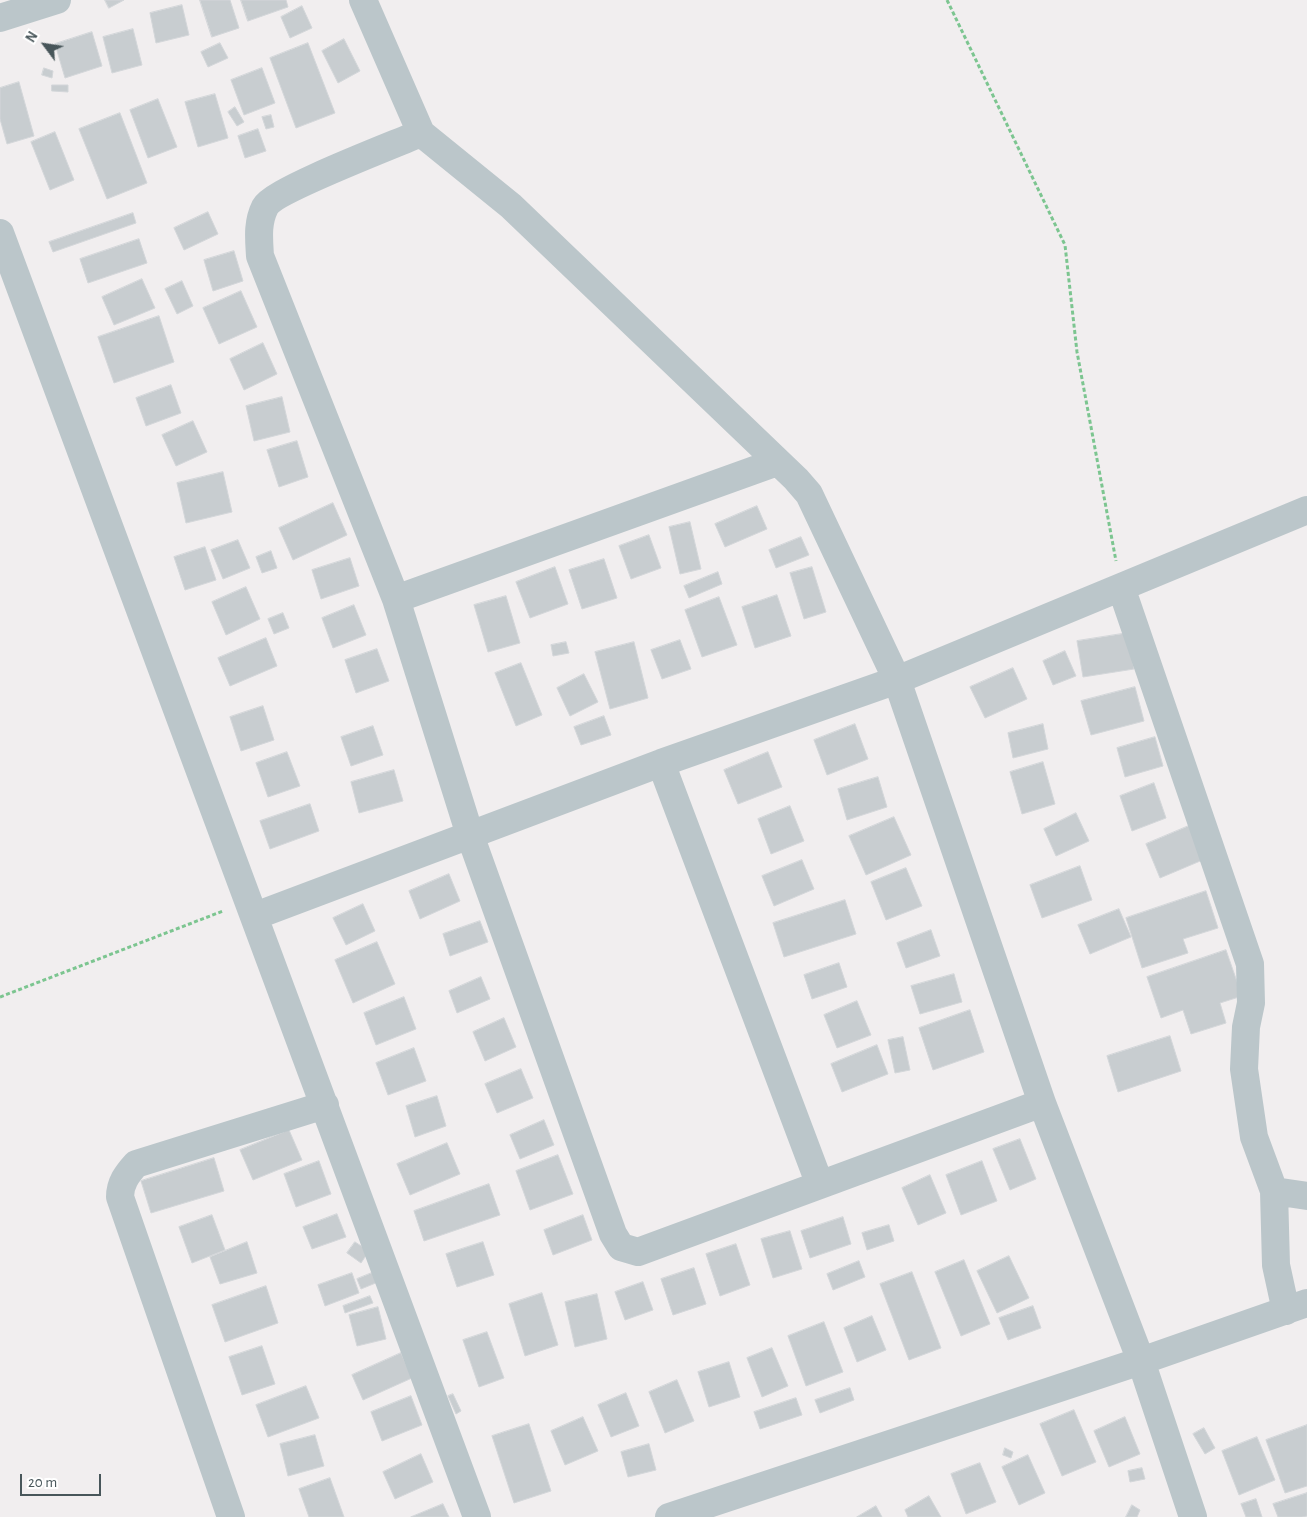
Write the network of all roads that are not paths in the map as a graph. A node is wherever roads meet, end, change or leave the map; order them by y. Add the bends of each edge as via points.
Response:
1 (57, 0) edge
2 (363, 0) edge
3 (0, 18) edge
4 (421, 133) junction
5 (0, 233) edge
6 (777, 462) junction
7 (1307, 510) edge
8 (1121, 587) junction
9 (396, 599) junction
10 (897, 680) junction
11 (661, 763) junction
12 (470, 835) junction
13 (252, 908) junction
14 (1042, 1103) junction
15 (324, 1104) junction
16 (820, 1185) junction
17 (1274, 1191) junction
18 (1307, 1196) edge
19 (1297, 1307) edge
20 (1141, 1362) junction
21 (231, 1517) edge
22 (477, 1517) edge
23 (669, 1517) edge
24 (1193, 1517) edge

1 - 3 street
2 - 4 street
4 - 6 street via 511,206
4 - 9 street via 296,186 266,205 258,227 260,256
5 - 13 street
6 - 9 street
6 - 10 street via 809,494
7 - 8 street
8 - 10 street
8 - 17 street via 1250,964 1252,1003 1246,1028 1244,1069 1254,1137
9 - 12 street
10 - 11 street
10 - 14 street
11 - 12 street
11 - 16 street
12 - 13 street
12 - 16 street via 613,1234 621,1247 638,1252
13 - 15 street
14 - 16 street
14 - 20 street
15 - 21 street via 136,1164 120,1189 120,1197
15 - 22 street
17 - 18 street
17 - 19 street via 1276,1265
19 - 20 street
20 - 23 street
20 - 24 street

